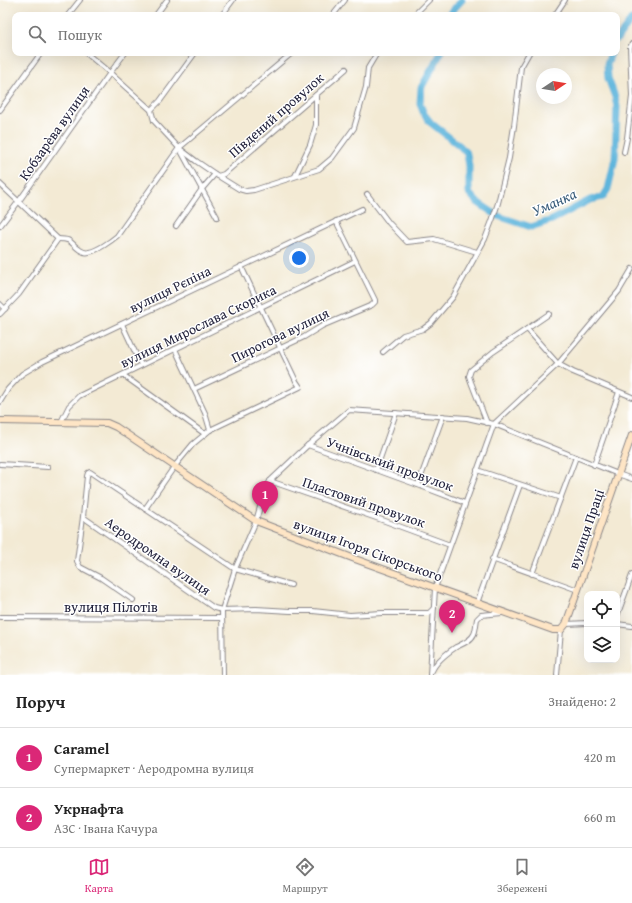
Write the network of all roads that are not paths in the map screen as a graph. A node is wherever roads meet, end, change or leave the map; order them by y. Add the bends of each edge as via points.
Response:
1 (80, 0) edge
2 (168, 0) edge
3 (233, 0) edge
4 (345, 0) edge
5 (429, 0) edge
6 (565, 0) edge
7 (70, 12) edge
8 (158, 12) edge
9 (224, 12) edge
10 (335, 12) edge
11 (417, 12) edge
12 (557, 12) edge
13 (632, 44) edge
14 (39, 56) edge
15 (90, 56) edge
16 (123, 56) edge
17 (193, 56) edge
18 (288, 56) edge
19 (375, 56) edge
20 (527, 56) edge
21 (346, 69) dead end
22 (110, 73) junction
23 (316, 95) junction
24 (0, 110) edge
25 (152, 110) junction
26 (179, 148) junction
27 (624, 152) dead end
28 (216, 175) junction
29 (295, 176) junction
30 (0, 184) edge
31 (202, 189) junction
32 (367, 194) dead end
33 (19, 201) junction
34 (362, 209) dead end
35 (217, 217) dead end
36 (336, 221) junction
37 (0, 226) edge
38 (176, 226) dead end
39 (58, 238) junction
40 (477, 252) junction
41 (355, 261) junction
42 (241, 266) junction
43 (632, 269) edge
44 (0, 304) edge
45 (261, 306) junction
46 (6, 309) junction
47 (0, 314) edge
48 (549, 314) dead end
49 (122, 324) junction
50 (527, 329) junction
51 (280, 348) junction
52 (175, 349) junction
53 (383, 352) dead end
54 (558, 364) junction
55 (142, 365) junction
56 (123, 375) junction
57 (194, 389) junction
58 (619, 392) junction
59 (632, 397) edge
60 (0, 402) edge
61 (396, 413) junction
62 (443, 416) junction
63 (0, 421) edge
64 (61, 422) junction
65 (487, 423) junction
66 (494, 424) junction
67 (210, 430) junction
68 (205, 434) junction
69 (632, 435) edge
70 (308, 445) junction
71 (576, 458) junction
72 (0, 464) edge
73 (594, 465) junction
74 (174, 466) junction
75 (48, 467) dead end
76 (376, 470) junction
77 (477, 470) junction
78 (618, 474) junction
79 (632, 479) edge
80 (270, 481) junction
81 (418, 485) junction
82 (520, 485) junction
83 (561, 498) junction
84 (465, 503) junction
85 (145, 509) junction
86 (83, 517) junction
87 (256, 521) junction
88 (450, 545) junction
89 (492, 559) junction
90 (235, 569) junction
91 (532, 574) junction
92 (632, 575) edge
93 (291, 585) dead end
94 (435, 588) junction
95 (578, 590) junction
96 (133, 600) dead end
97 (477, 603) junction
98 (434, 608) junction
99 (620, 608) edge
100 (222, 610) junction
101 (504, 613) junction
102 (0, 617) edge
103 (222, 618) junction
104 (584, 623) edge
105 (566, 624) junction
106 (620, 624) edge
107 (632, 626) edge
108 (561, 630) junction
109 (223, 675) edge
110 (430, 675) edge
111 (557, 675) edge

1 - 7 street
2 - 8 street
3 - 9 street
4 - 10 street
5 - 11 street
6 - 12 street
13 - 27 street via 632,96
14 - 24 street
15 - 22 street
16 - 22 street, Кобзарèва вулиця
17 - 25 street
18 - 26 street
19 - 29 street via 368,68 366,87 354,128 332,158 319,169
20 - 40 street via 521,67 514,126 498,203
21 - 23 street, Південий провулок
22 - 25 street
22 - 33 street, Кобзарèва вулиця
23 - 28 street, Південий провулок via 224,174
23 - 29 street via 316,125 310,145
25 - 26 street via 154,121
26 - 28 street
26 - 31 street
26 - 39 street via 117,236 108,243 85,252 66,239
28 - 29 street via 246,191
28 - 31 street, Південий провулок
30 - 33 street
31 - 35 street
31 - 38 street, Південий провулок
32 - 40 street via 407,242 434,239
33 - 37 street, Кобзарèва вулиця
33 - 39 street
34 - 36 street, вулиця Рєпіна
36 - 41 street
36 - 42 street, вулиця Рєпіна
39 - 46 street
40 - 53 street via 453,297 431,323 423,329 403,335
41 - 45 street, вулиця Мирослава Скорика
41 - 51 street, Пирогова вулиця via 375,302
42 - 45 street
42 - 49 street, вулиця Рєпіна
43 - 54 street via 619,291
44 - 46 street
45 - 51 street
45 - 52 street, вулиця Мирослава Скорика
46 - 47 street
48 - 50 street
49 - 55 street
49 - 60 street, вулиця Рєпіна via 22,374
50 - 54 street
50 - 65 street via 471,370 469,376
51 - 57 street, Пирогова вулиця
51 - 67 street via 300,387
52 - 55 street, вулиця Мирослава Скорика
52 - 57 street
54 - 58 street
54 - 66 street
55 - 56 street, вулиця Мирослава Скорика
56 - 64 street, вулиця Мирослава Скорика via 79,396 69,406
56 - 68 street
57 - 67 street
58 - 59 street
58 - 73 street
61 - 62 street
61 - 70 street via 350,410
61 - 76 street
62 - 65 street
62 - 81 street
63 - 64 main road, вулиця Ігоря Сікорського
64 - 74 main road, вулиця Ігоря Сікорського via 107,423
65 - 66 street
66 - 71 street
66 - 77 street
67 - 68 street
68 - 74 street
69 - 78 main road, вулиця Праці
70 - 76 street, Учнівський провулок
70 - 80 street
71 - 73 street
71 - 83 street
72 - 75 street
73 - 78 street
74 - 85 street
74 - 87 main road, вулиця Ігоря Сікорського
76 - 81 street, Учнівський провулок
77 - 82 street
77 - 84 street
78 - 79 street
78 - 95 main road, вулиця Праці
80 - 87 street
80 - 88 street, Пластовий провулок
81 - 84 street, Учнівський провулок
82 - 83 street
82 - 89 street
83 - 91 street
84 - 88 street
85 - 86 street, Аеродромна вулиця via 90,472 87,476
85 - 90 street
86 - 96 street, Аеродромна вулиця via 78,564
86 - 100 street, Аеродромна вулиця via 214,608
87 - 90 street
87 - 94 main road, вулиця Ігоря Сікорського
88 - 94 street
89 - 91 street
89 - 97 street
90 - 93 street
90 - 100 street
91 - 95 street
92 - 99 street
94 - 97 main road, вулиця Ігоря Сікорського
94 - 98 street
95 - 105 main road, вулиця Праці
97 - 101 main road, вулиця Ігоря Сікорського
98 - 100 street via 429,613 350,615 313,611
98 - 110 street
100 - 103 street
101 - 108 main road, вулиця Ігоря Сікорського via 553,630
101 - 110 street via 481,615 477,619 474,635 441,658
102 - 103 street, вулиця Пілотів
103 - 109 street
104 - 105 street
105 - 108 main road, вулиця Праці
106 - 107 street
108 - 111 street

